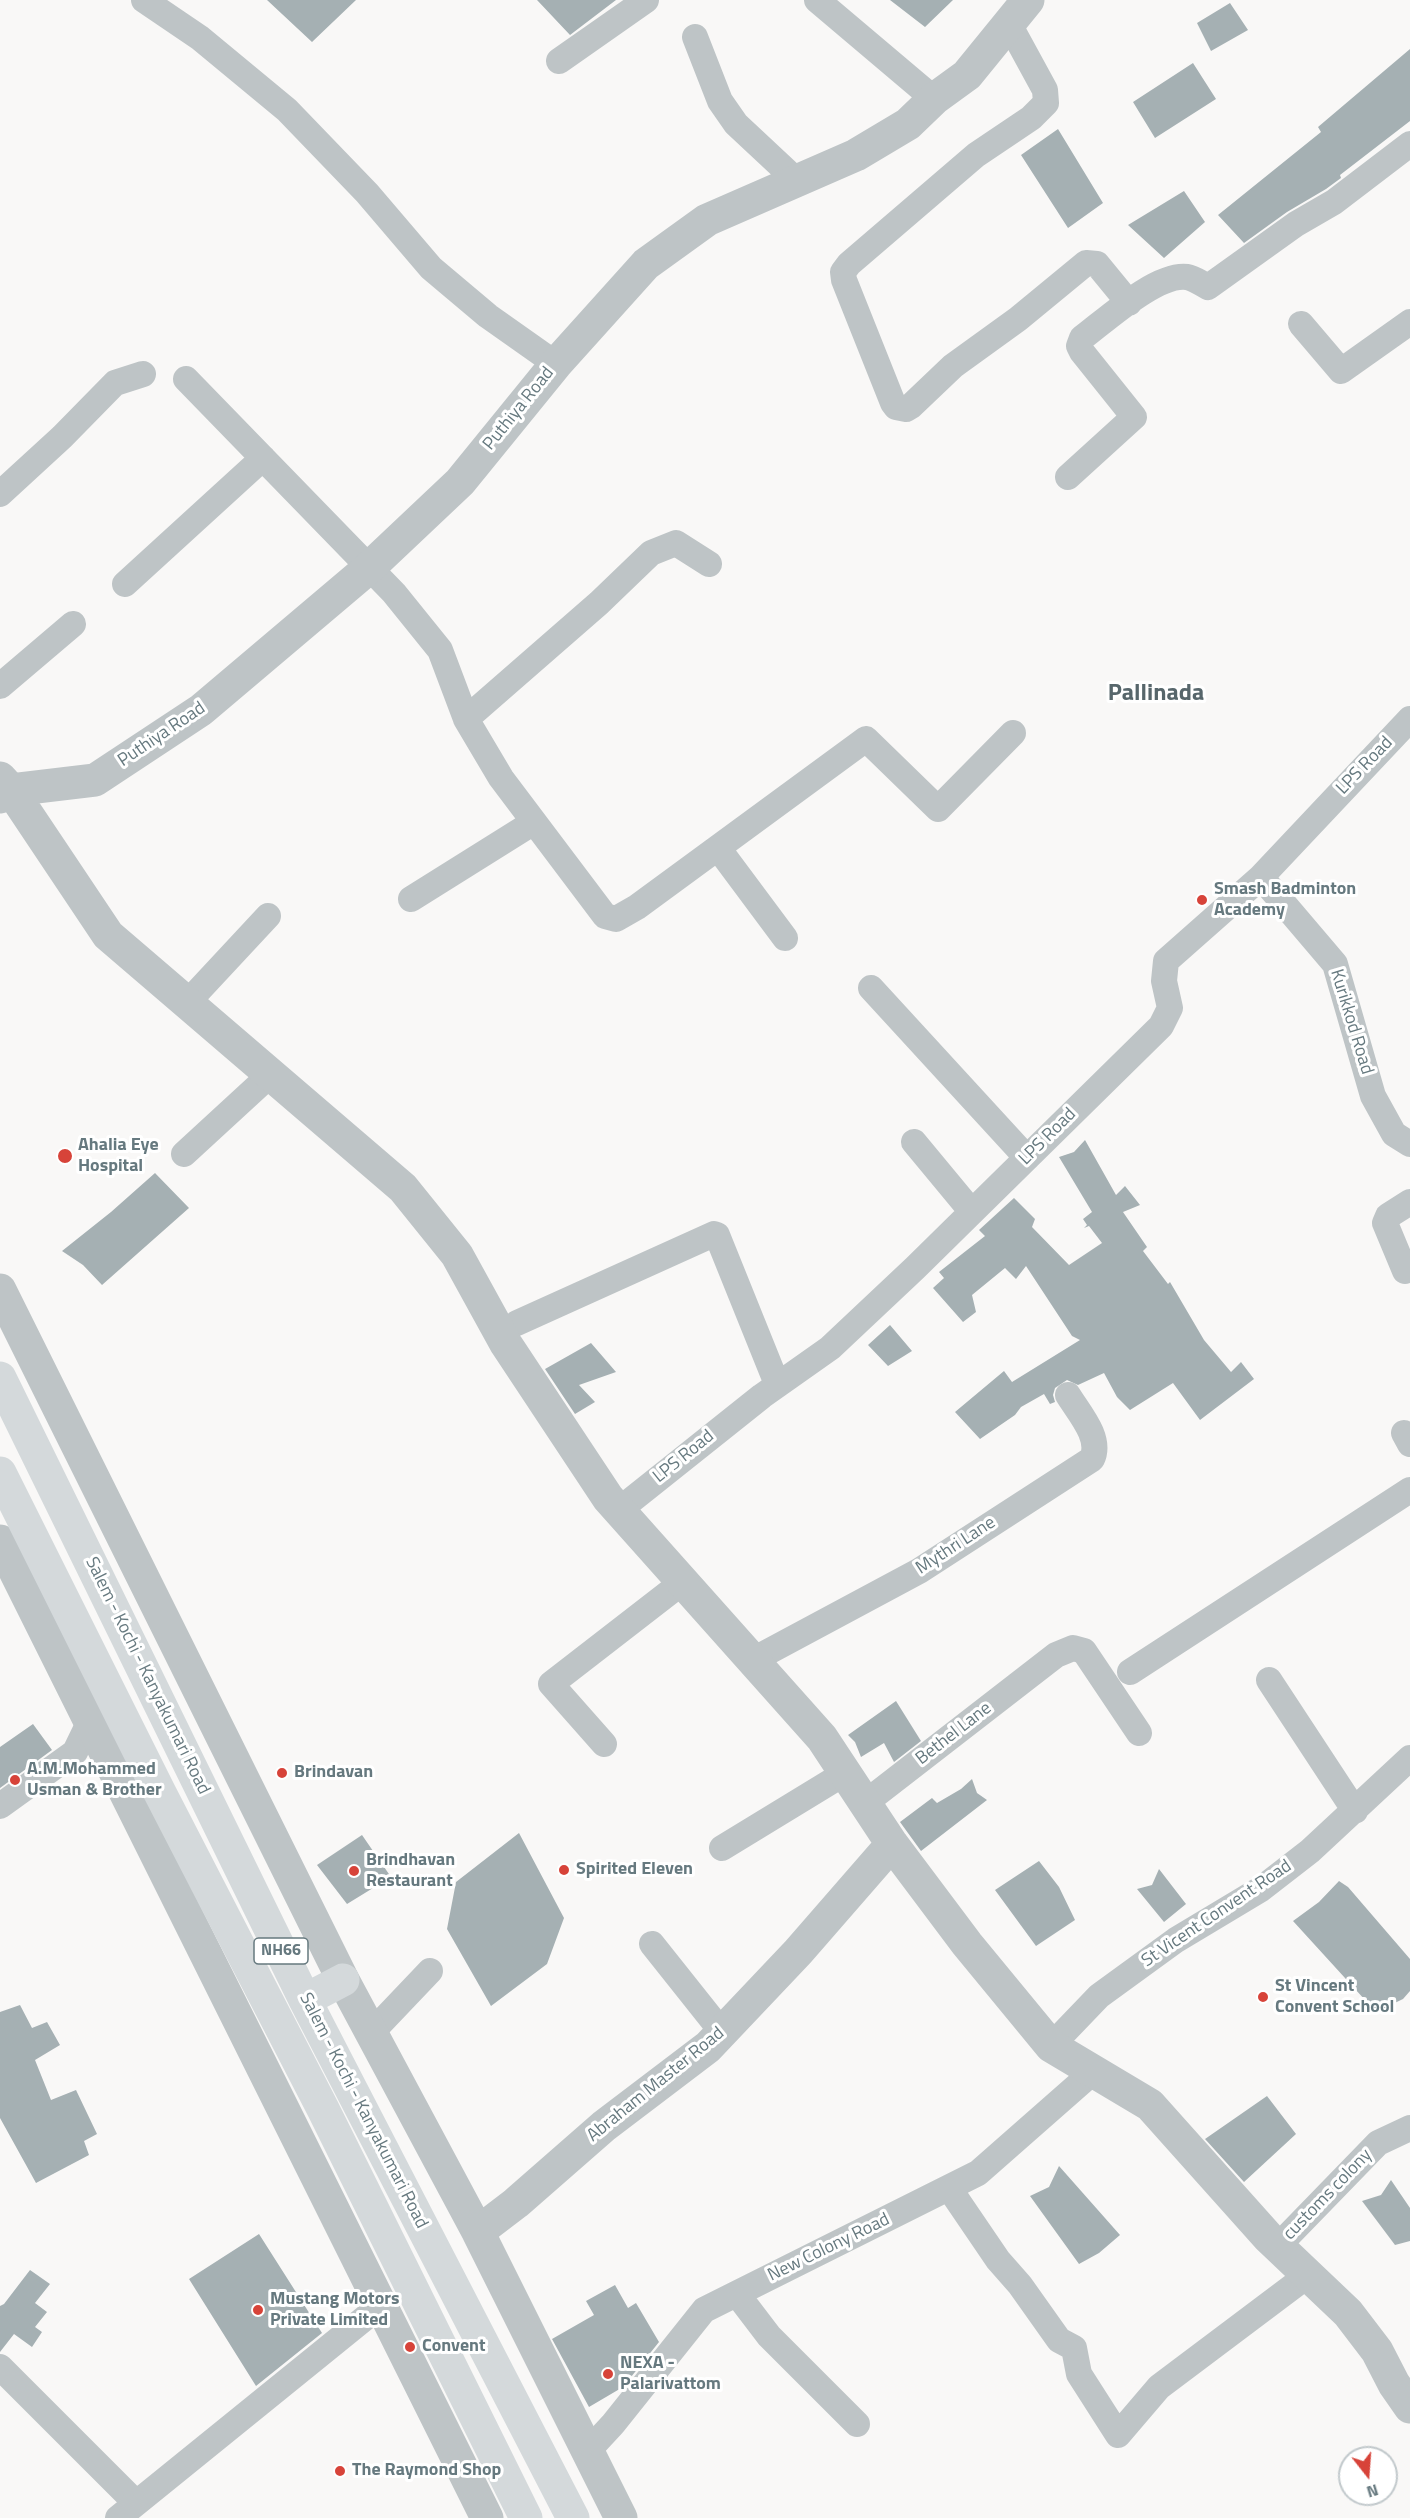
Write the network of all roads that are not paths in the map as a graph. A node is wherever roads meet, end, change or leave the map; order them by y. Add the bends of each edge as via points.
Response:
1 (144, 0) edge
2 (646, 0) edge
3 (817, 0) edge
4 (1019, 12) edge
5 (695, 37) dead end
6 (559, 61) dead end
7 (934, 99) junction
8 (1410, 144) edge
9 (797, 181) junction
10 (1130, 303) junction
11 (1410, 322) edge
12 (1301, 324) dead end
13 (556, 364) junction
14 (143, 374) dead end
15 (186, 379) dead end
16 (263, 458) junction
17 (1068, 477) dead end
18 (0, 494) edge
19 (709, 564) dead end
20 (370, 567) junction
21 (125, 584) dead end
22 (74, 624) dead end
23 (0, 686) edge
24 (466, 719) junction
25 (1410, 719) edge
26 (1013, 733) dead end
27 (4, 788) edge
28 (534, 822) junction
29 (718, 848) junction
30 (1261, 877) junction
31 (411, 899) dead end
32 (268, 916) dead end
33 (785, 938) dead end
34 (871, 988) dead end
35 (187, 1003) junction
36 (271, 1074) junction
37 (914, 1142) dead end
38 (1410, 1144) edge
39 (184, 1154) dead end
40 (1027, 1158) junction
41 (1410, 1202) edge
42 (972, 1212) junction
43 (1405, 1271) dead end
44 (0, 1290) edge
45 (517, 1323) dead end
46 (0, 1378) edge
47 (777, 1384) junction
48 (1068, 1395) dead end
49 (0, 1473) edge
50 (1410, 1490) edge
51 (620, 1510) junction
52 (0, 1541) edge
53 (684, 1581) junction
54 (753, 1660) junction
55 (1130, 1672) dead end
56 (1269, 1680) dead end
57 (90, 1721) junction
58 (1139, 1733) dead end
59 (604, 1744) dead end
60 (1410, 1758) edge
61 (845, 1773) junction
62 (196, 1775) junction
63 (159, 1791) junction
64 (865, 1803) junction
65 (0, 1806) edge
66 (1355, 1810) junction
67 (892, 1844) junction
68 (722, 1848) dead end
69 (652, 1944) dead end
70 (430, 1971) dead end
71 (343, 1980) junction
72 (305, 2000) junction
73 (722, 2032) junction
74 (371, 2033) junction
75 (1051, 2046) junction
76 (1094, 2071) junction
77 (1410, 2128) edge
78 (949, 2188) junction
79 (478, 2232) junction
80 (1278, 2246) junction
81 (1308, 2275) junction
82 (737, 2294) junction
83 (381, 2305) junction
84 (0, 2367) edge
85 (1405, 2388) edge
86 (857, 2424) dead end
87 (588, 2451) junction
88 (127, 2511) edge
89 (487, 2518) edge
90 (526, 2518) edge
91 (573, 2518) edge
92 (621, 2518) edge

1 - 13 street via 200,38 287,110 431,268 488,316
2 - 6 street
3 - 7 street
4 - 7 street, Puthiya Road via 967,75
4 - 10 street via 1046,103 976,155 849,264 843,272 844,280 893,403 906,409 953,366 1086,263 1097,264
5 - 9 street via 720,101 736,124
7 - 9 street, Puthiya Road via 900,129 856,155
8 - 10 street via 1334,202 1296,224 1208,287 1188,277 1168,278
9 - 13 street, Puthiya Road via 707,220 646,264
10 - 17 street via 1082,338 1079,346 1134,417
11 - 12 street via 1341,371
13 - 20 street, Puthiya Road via 460,482
14 - 18 street via 116,383
15 - 16 street
16 - 20 street
16 - 21 street
19 - 24 street via 676,543 651,553
20 - 24 street via 440,650
20 - 27 street, Puthiya Road via 201,710 95,780
22 - 23 street
24 - 28 street via 501,778
25 - 30 street, LPS Road
26 - 29 street via 938,809 866,739
27 - 35 street via 108,935
28 - 29 street via 605,916 616,919
28 - 31 street
29 - 33 street
30 - 38 street, Kurikkod Road via 1335,964 1373,1096 1394,1134
30 - 40 street, LPS Road via 1166,961 1164,981 1170,1008 1161,1026
32 - 35 street
34 - 40 street
35 - 36 street
36 - 39 street
36 - 51 street via 410,1196 457,1255 506,1344 608,1498
37 - 42 street
40 - 42 street, LPS Road
41 - 43 street via 1388,1216 1385,1223
42 - 47 street, LPS Road via 830,1348
44 - 71 street
45 - 47 street via 714,1234
46 - 62 highway, Salem - Kochi - Kanyakumari Road / NH66
47 - 51 street, LPS Road
48 - 54 street, Mythri Lane via 1094,1438 1096,1450 1092,1459 919,1571
49 - 63 highway, Salem - Kochi - Kanyakumari Road / NH66
50 - 55 street
51 - 53 street
52 - 57 street
53 - 54 street
53 - 59 street via 551,1684
54 - 61 street via 822,1738
56 - 66 street
57 - 65 street via 75,1752
57 - 83 street
58 - 64 street, Bethel Lane via 1084,1651 1072,1648 1056,1655
60 - 66 street, St Vicent Convent Road
61 - 64 street
61 - 68 street
62 - 63 highway
62 - 72 highway, Salem - Kochi - Kanyakumari Road / NH66
63 - 90 highway, Salem - Kochi - Kanyakumari Road / NH66
64 - 67 street
66 - 75 street, St Vicent Convent Road via 1262,1889 1176,1940 1099,1996
67 - 73 street, Abraham Master Road via 798,1953
67 - 75 street
69 - 73 street
70 - 74 street
71 - 72 highway
71 - 74 street
72 - 91 highway, Salem - Kochi - Kanyakumari Road / NH66
73 - 79 street, Abraham Master Road
74 - 79 street
75 - 76 street
76 - 78 street, New Colony Road via 978,2173
76 - 80 street via 1150,2105
77 - 80 street, customs colony via 1378,2143
78 - 81 street via 1059,2340 1074,2348 1079,2374 1118,2435 1159,2387
78 - 82 street, New Colony Road
79 - 87 street
80 - 81 street
81 - 85 street via 1348,2313
82 - 86 street via 769,2336
82 - 87 street, New Colony Road via 704,2310
83 - 88 street
83 - 89 street
84 - 88 street
87 - 92 street

